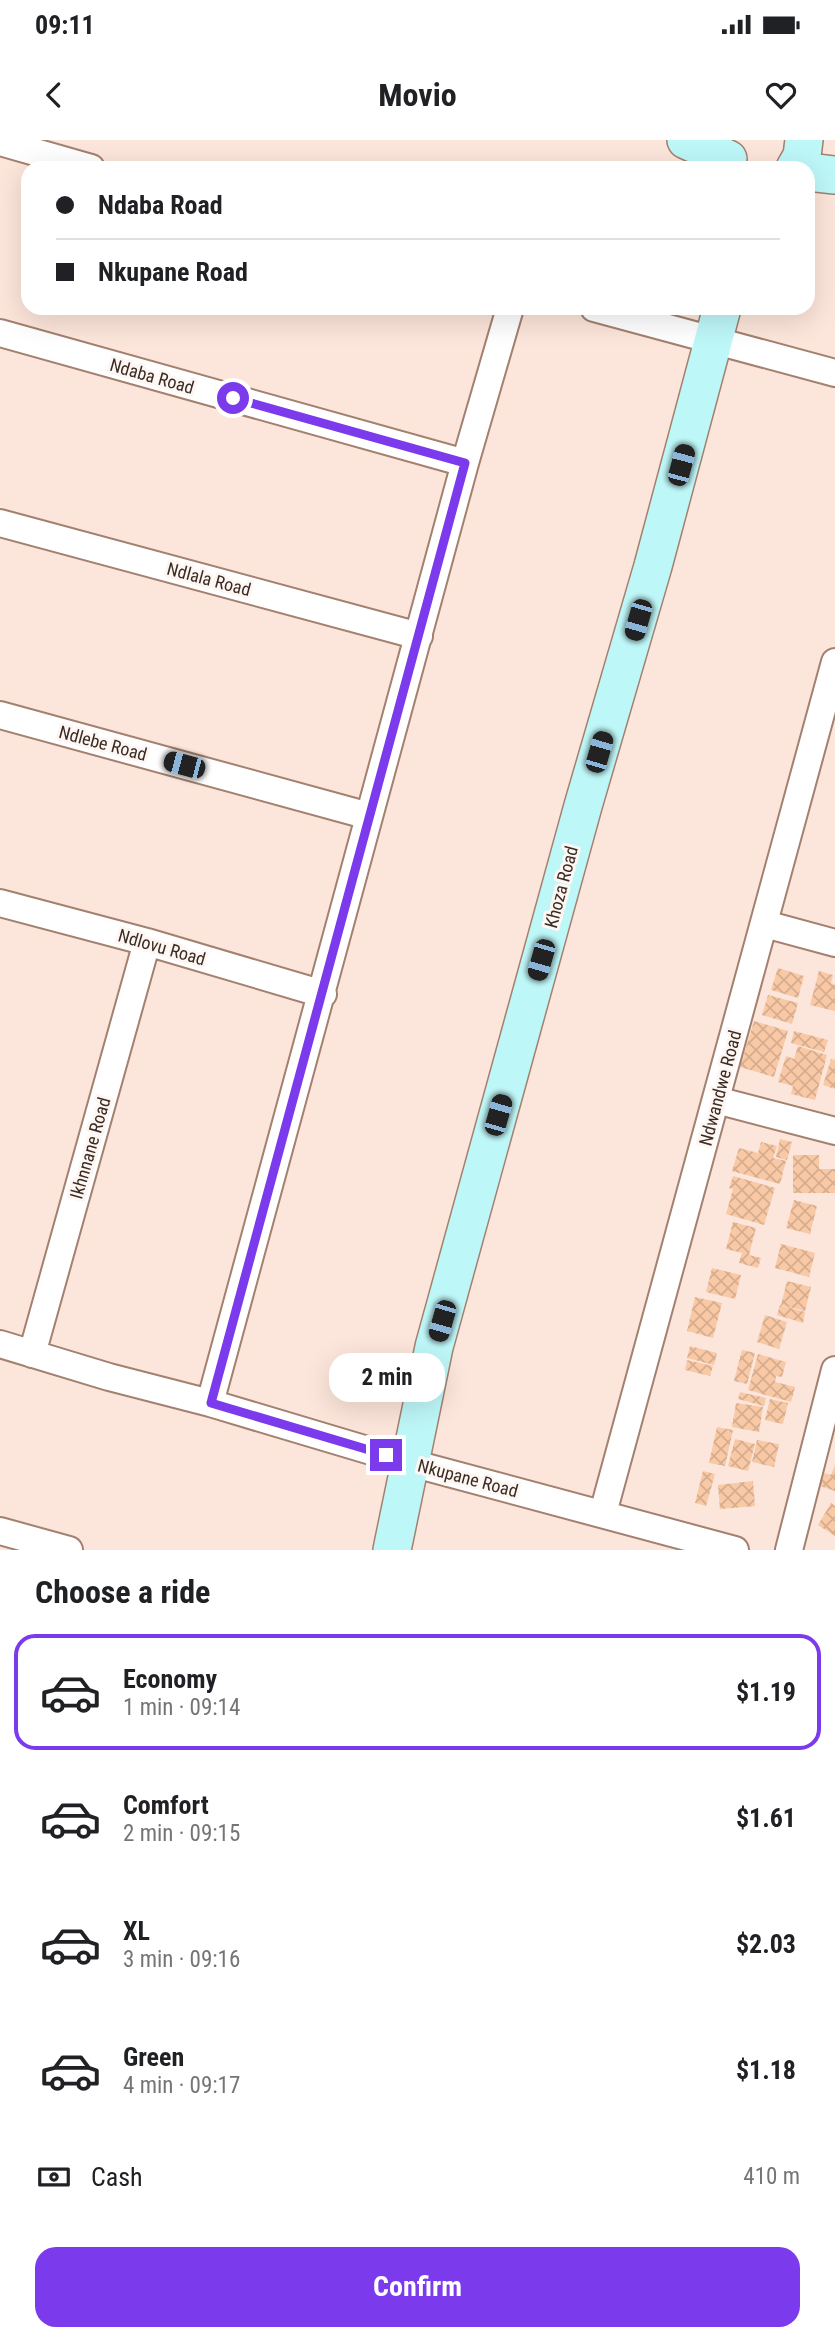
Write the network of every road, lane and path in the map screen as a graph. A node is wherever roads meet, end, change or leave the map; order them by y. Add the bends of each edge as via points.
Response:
1 (687, 140) edge
2 (804, 140) edge
3 (820, 140) edge
4 (0, 142) edge
5 (835, 147) edge
6 (730, 160) edge
7 (66, 161) edge
8 (799, 161) edge
9 (815, 173) edge
10 (835, 175) edge
11 (508, 315) edge
12 (652, 315) edge
13 (718, 323) edge
14 (0, 333) edge
15 (835, 373) edge
16 (465, 463) junction
17 (0, 523) edge
18 (419, 636) junction
19 (835, 662) edge
20 (0, 715) edge
21 (823, 750) edge
22 (369, 816) junction
23 (0, 903) edge
24 (765, 924) junction
25 (147, 942) junction
26 (835, 943) edge
27 (323, 994) junction
28 (716, 1100) junction
29 (835, 1131) edge
30 (0, 1345) edge
31 (32, 1354) junction
32 (835, 1370) edge
33 (211, 1403) junction
34 (411, 1463) junction
35 (603, 1513) junction
36 (0, 1531) edge
37 (69, 1550) edge
38 (392, 1550) edge
39 (735, 1550) edge
40 (789, 1550) edge

1 - 6 street
2 - 8 street
3 - 5 street
4 - 7 street
9 - 10 street
11 - 16 street
12 - 13 street
13 - 15 street
13 - 34 street, Khoza Road via 434,1347
14 - 16 street, Ndaba Road
16 - 18 street
17 - 18 street, Ndlala Road
18 - 22 street
19 - 21 street, Ndwandwe Road
20 - 22 street, Ndlebe Road
21 - 24 street, Ndwandwe Road
22 - 27 street
23 - 25 street, Ndlovu Road
24 - 26 street
24 - 28 street, Ndwandwe Road
25 - 27 street, Ndlovu Road
25 - 31 street, Ikhnnane Road
27 - 33 street
28 - 29 street
28 - 35 street, Ndwandwe Road
30 - 31 street, Nkupane Road
31 - 33 street, Nkupane Road
32 - 40 street
33 - 34 street, Nkupane Road
34 - 35 street, Nkupane Road
34 - 38 street, Khoza Road
35 - 39 street, Nkupane Road
36 - 37 street

